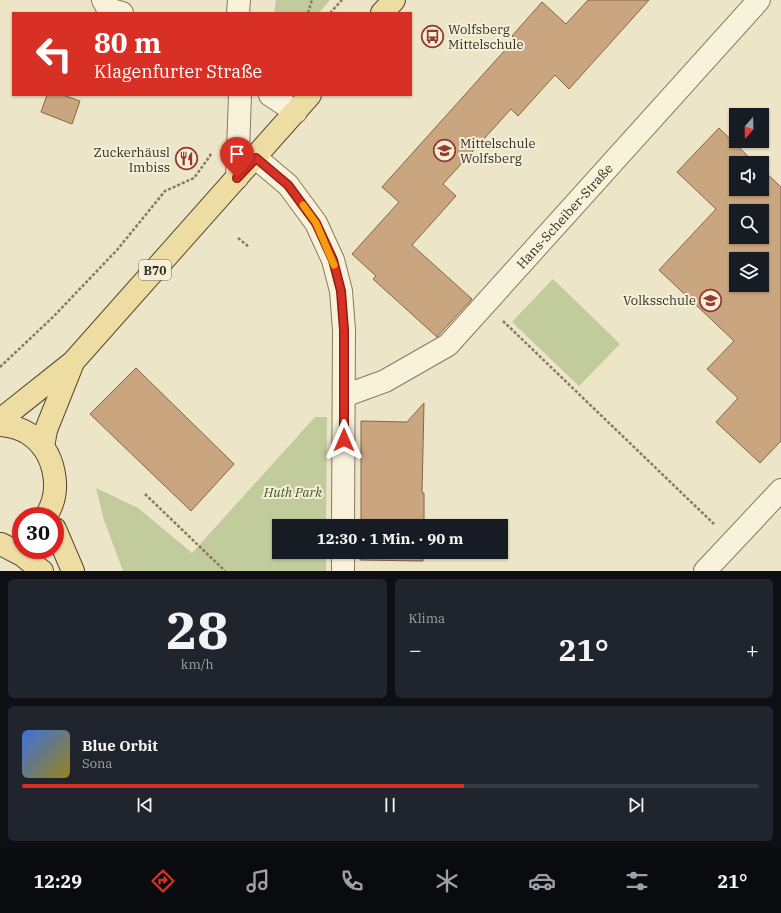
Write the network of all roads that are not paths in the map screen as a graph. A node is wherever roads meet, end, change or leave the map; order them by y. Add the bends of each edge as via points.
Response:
1 (103, 0) edge
2 (239, 0) edge
3 (394, 0) edge
4 (759, 0) edge
5 (118, 12) edge
6 (238, 12) edge
7 (383, 12) edge
8 (240, 96) edge
9 (272, 96) edge
10 (309, 96) edge
11 (296, 112) junction
12 (256, 158) junction
13 (237, 178) junction
14 (73, 362) junction
15 (344, 396) junction
16 (0, 420) edge
17 (0, 424) edge
18 (43, 447) junction
19 (781, 490) edge
20 (52, 507) edge
21 (343, 519) edge
22 (7, 542) edge
23 (64, 552) edge
24 (343, 559) edge
25 (42, 571) edge
26 (73, 571) edge
27 (343, 571) edge
28 (705, 571) edge

1 - 5 street via 108,9
2 - 6 street
3 - 7 main road
4 - 15 street, Hans-Scheiber-Straße via 448,345 385,381
8 - 13 street
9 - 11 street
10 - 11 main road, B70
11 - 12 main road, B70
12 - 13 main road, B70
12 - 15 street via 288,185 316,223 333,260 341,291
13 - 14 main road, B70
14 - 16 main road, B70
14 - 18 main road, B70 via 46,430
15 - 21 street
17 - 18 main road via 13,426 30,434
18 - 20 main road via 52,462 55,480
19 - 28 street
22 - 25 main road
23 - 26 main road
24 - 27 street

